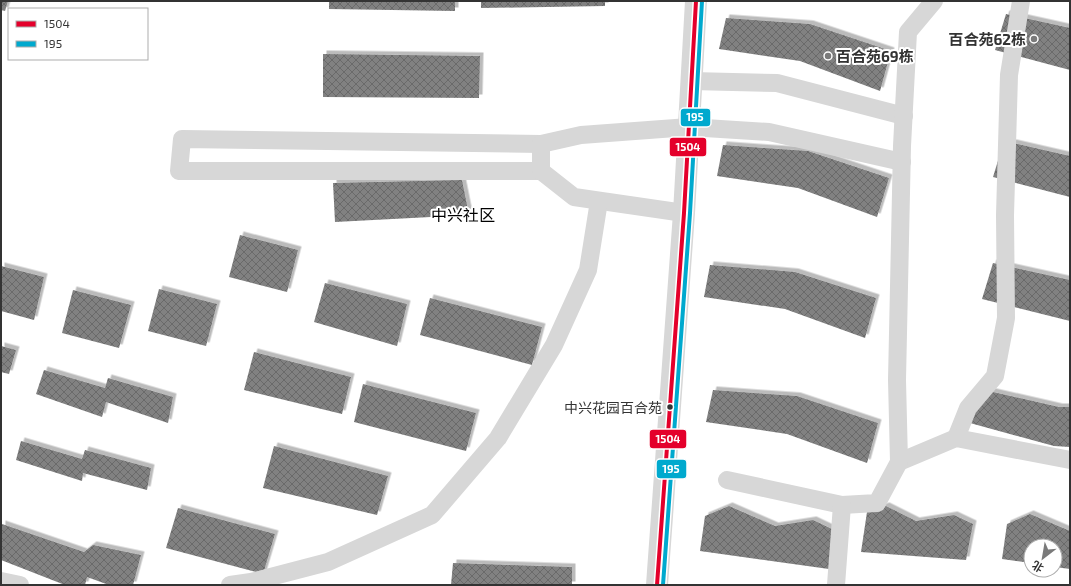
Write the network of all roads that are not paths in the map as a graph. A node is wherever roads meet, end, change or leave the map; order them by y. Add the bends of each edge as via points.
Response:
1 (696, 1) edge
2 (934, 1) edge
3 (1022, 1) edge
4 (691, 81) junction
5 (904, 116) junction
6 (689, 128) junction
7 (541, 144) junction
8 (902, 162) junction
9 (541, 171) junction
10 (599, 201) junction
11 (684, 213) junction
12 (956, 438) junction
13 (1070, 460) edge
14 (899, 462) junction
15 (727, 480) dead end
16 (842, 505) junction
17 (1, 581) edge
18 (20, 585) edge
19 (230, 585) edge
20 (657, 585) edge
21 (836, 585) edge

1 - 4 street
2 - 5 street via 908,32
3 - 12 street via 1009,75 1005,215 1006,318 995,376 968,408
4 - 5 street via 777,83
4 - 6 street
5 - 8 street
6 - 7 street via 581,135
6 - 8 street via 769,132
6 - 11 street
7 - 9 street
7 - 9 street via 182,139 179,171
8 - 14 street via 897,380
9 - 10 street via 574,197
10 - 11 street
10 - 19 street via 588,270 554,345 498,438 432,515 328,562
11 - 20 street
12 - 13 street
12 - 14 street
14 - 16 street via 877,503
15 - 16 street
16 - 21 street
17 - 18 street

